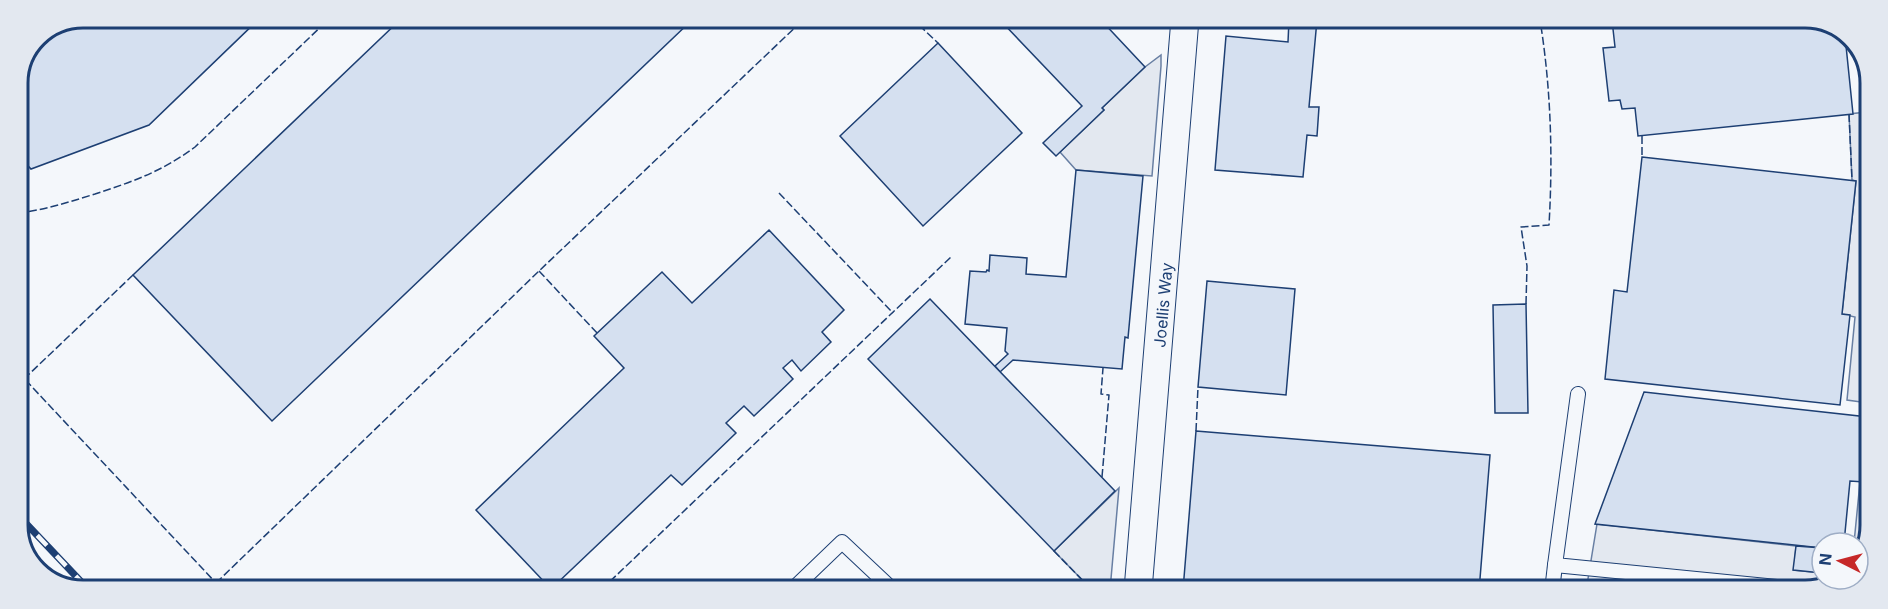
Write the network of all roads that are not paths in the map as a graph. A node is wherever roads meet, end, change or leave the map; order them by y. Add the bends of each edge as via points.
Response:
1 (1184, 28) edge
2 (1578, 394) dead end
3 (1555, 565) junction
4 (802, 580) edge
5 (882, 580) edge
6 (1139, 580) edge
7 (1553, 580) edge
8 (1706, 580) edge

1 - 6 street, Joellis Way
2 - 3 lane
3 - 7 lane
3 - 8 lane
4 - 5 lane via 842,542

